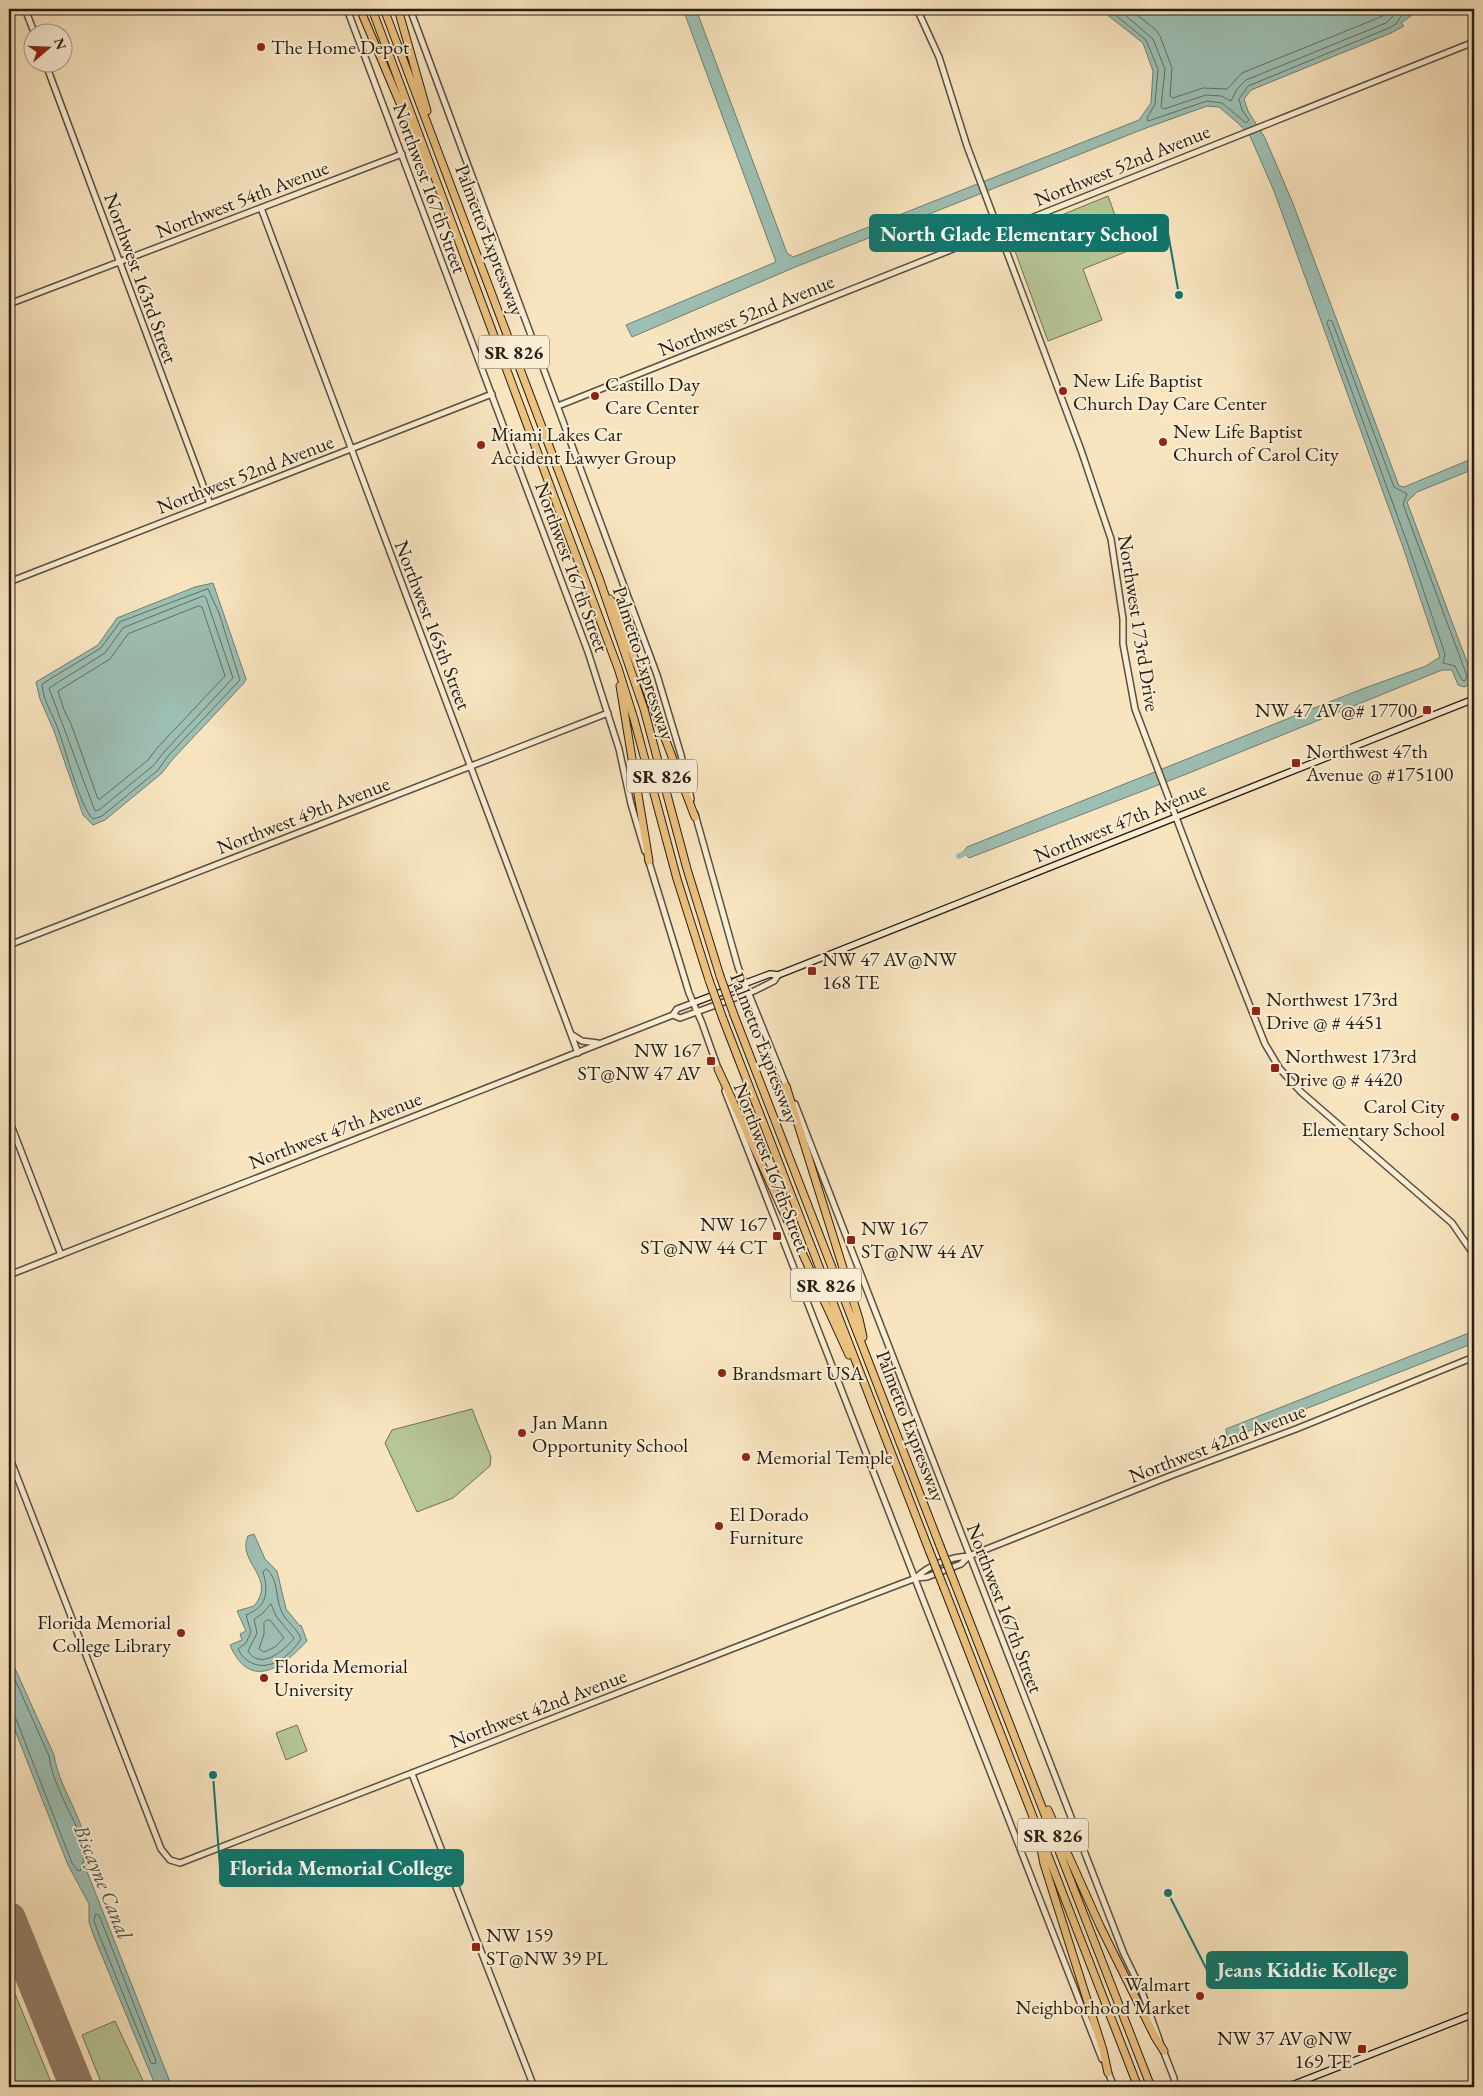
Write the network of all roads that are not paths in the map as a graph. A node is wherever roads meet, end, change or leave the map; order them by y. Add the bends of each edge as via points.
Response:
1 (25, 9) edge
2 (346, 9) edge
3 (360, 9) edge
4 (372, 9) edge
5 (384, 9) edge
6 (398, 9) edge
7 (410, 9) edge
8 (917, 9) edge
9 (30, 22) edge
10 (1474, 42) edge
11 (49, 72) edge
12 (430, 126) junction
13 (402, 154) junction
14 (444, 202) junction
15 (261, 208) junction
16 (998, 230) junction
17 (119, 262) junction
18 (9, 304) edge
19 (492, 394) junction
20 (558, 406) junction
21 (351, 449) junction
22 (210, 504) junction
23 (599, 578) junction
24 (9, 582) edge
25 (618, 668) junction
26 (1474, 699) edge
27 (608, 713) junction
28 (470, 766) junction
29 (695, 817) junction
30 (1176, 817) junction
31 (649, 861) junction
32 (9, 946) edge
33 (778, 975) junction
34 (744, 984) junction
35 (748, 993) junction
36 (693, 1003) junction
37 (697, 1012) junction
38 (673, 1015) junction
39 (571, 1034) junction
40 (603, 1042) junction
41 (578, 1053) junction
42 (718, 1069) junction
43 (786, 1086) junction
44 (9, 1120) edge
45 (61, 1255) junction
46 (1474, 1255) edge
47 (9, 1275) edge
48 (1474, 1357) edge
49 (868, 1359) junction
50 (860, 1373) junction
51 (9, 1456) edge
52 (969, 1556) junction
53 (916, 1578) junction
54 (412, 1774) junction
55 (1033, 1783) junction
56 (1035, 1822) junction
57 (1474, 2014) edge
58 (1164, 2051) junction
59 (1108, 2074) junction
60 (534, 2087) edge
61 (1114, 2087) edge
62 (1138, 2087) edge
63 (1151, 2087) edge
64 (1175, 2087) edge
65 (1286, 2087) edge

1 - 9 street
2 - 13 street, Northwest 167th Street
3 - 14 highway via 422,158
4 - 14 highway, Palmetto Expressway / SR 826
5 - 12 highway, Palmetto Expressway / SR 826
6 - 12 highway
7 - 20 street, Northwest 167th Street
8 - 16 street, Northwest 173rd Drive via 939,57
10 - 16 street, Northwest 52nd Avenue
11 - 17 street, Northwest 163rd Street
12 - 23 highway, Palmetto Expressway / SR 826
13 - 15 street, Northwest 54th Avenue
13 - 19 street, Northwest 167th Street
14 - 25 highway, Palmetto Expressway / SR 826
15 - 17 street, Northwest 54th Avenue
15 - 21 street, Northwest 165th Street
16 - 20 street, Northwest 52nd Avenue
16 - 30 street, Northwest 173rd Drive via 1111,539 1123,619 1123,644 1135,709
17 - 18 street, Northwest 54th Avenue
17 - 22 street, Northwest 163rd Street
19 - 21 street, Northwest 52nd Avenue
19 - 27 street, Northwest 167th Street
20 - 29 street, Northwest 167th Street via 657,675
21 - 22 street, Northwest 52nd Avenue
21 - 28 street, Northwest 165th Street
22 - 24 street, Northwest 52nd Avenue
23 - 29 highway via 616,610
23 - 49 highway, Palmetto Expressway / SR 826, bridge via 644,708 686,869 720,976
25 - 31 highway
25 - 50 highway, Palmetto Expressway / SR 826, bridge via 709,980
26 - 30 main road, Northwest 47th Avenue
27 - 28 street, Northwest 49th Avenue
27 - 31 street, Northwest 167th Street
28 - 32 street, Northwest 49th Avenue
28 - 39 street, Northwest 165th Street
29 - 34 street, Northwest 167th Street
30 - 33 main road, Northwest 47th Avenue
30 - 46 street, Northwest 173rd Drive via 1273,1059 1301,1092 1452,1223
31 - 36 street, Northwest 167th Street
33 - 34 main road, Northwest 47th Avenue via 770,974
33 - 35 street, Northwest 47th Avenue via 774,981
34 - 35 street, Northwest 167th Street
34 - 36 main road, Northwest 47th Avenue
35 - 37 street, Northwest 47th Avenue
35 - 43 street, Northwest 167th Street
36 - 37 street, Northwest 167th Street
36 - 38 street, Northwest 47th Avenue via 677,1009
37 - 38 street, Northwest 47th Avenue via 680,1018
37 - 42 street, Northwest 167th Street
38 - 40 street, Northwest 47th Avenue
39 - 40 street via 582,1042
39 - 41 street, Northwest 165th Street
40 - 41 street, Northwest 47th Avenue
41 - 45 street, Northwest 47th Avenue
42 - 50 highway via 806,1256 842,1342
42 - 53 street, Northwest 167th Street
43 - 49 highway via 859,1319
43 - 52 street, Northwest 167th Street
44 - 45 street
45 - 47 street, Northwest 47th Avenue
48 - 52 street, Northwest 42nd Avenue
49 - 55 highway, Palmetto Expressway / SR 826, bridge
50 - 56 highway, Palmetto Expressway / SR 826, bridge
51 - 54 street, Northwest 42nd Avenue via 161,1849 170,1860 187,1861
52 - 53 street, Northwest 42nd Avenue via 923,1570
52 - 58 street, Northwest 167th Street
53 - 54 street, Northwest 42nd Avenue
53 - 59 street, Northwest 167th Street
54 - 60 street
55 - 58 highway via 1056,1826 1100,1926
55 - 63 highway, Palmetto Expressway / SR 826
56 - 59 highway via 1044,1864
56 - 62 highway, Palmetto Expressway / SR 826
57 - 65 main road
58 - 64 street, Northwest 167th Street
59 - 61 street, Northwest 167th Street

